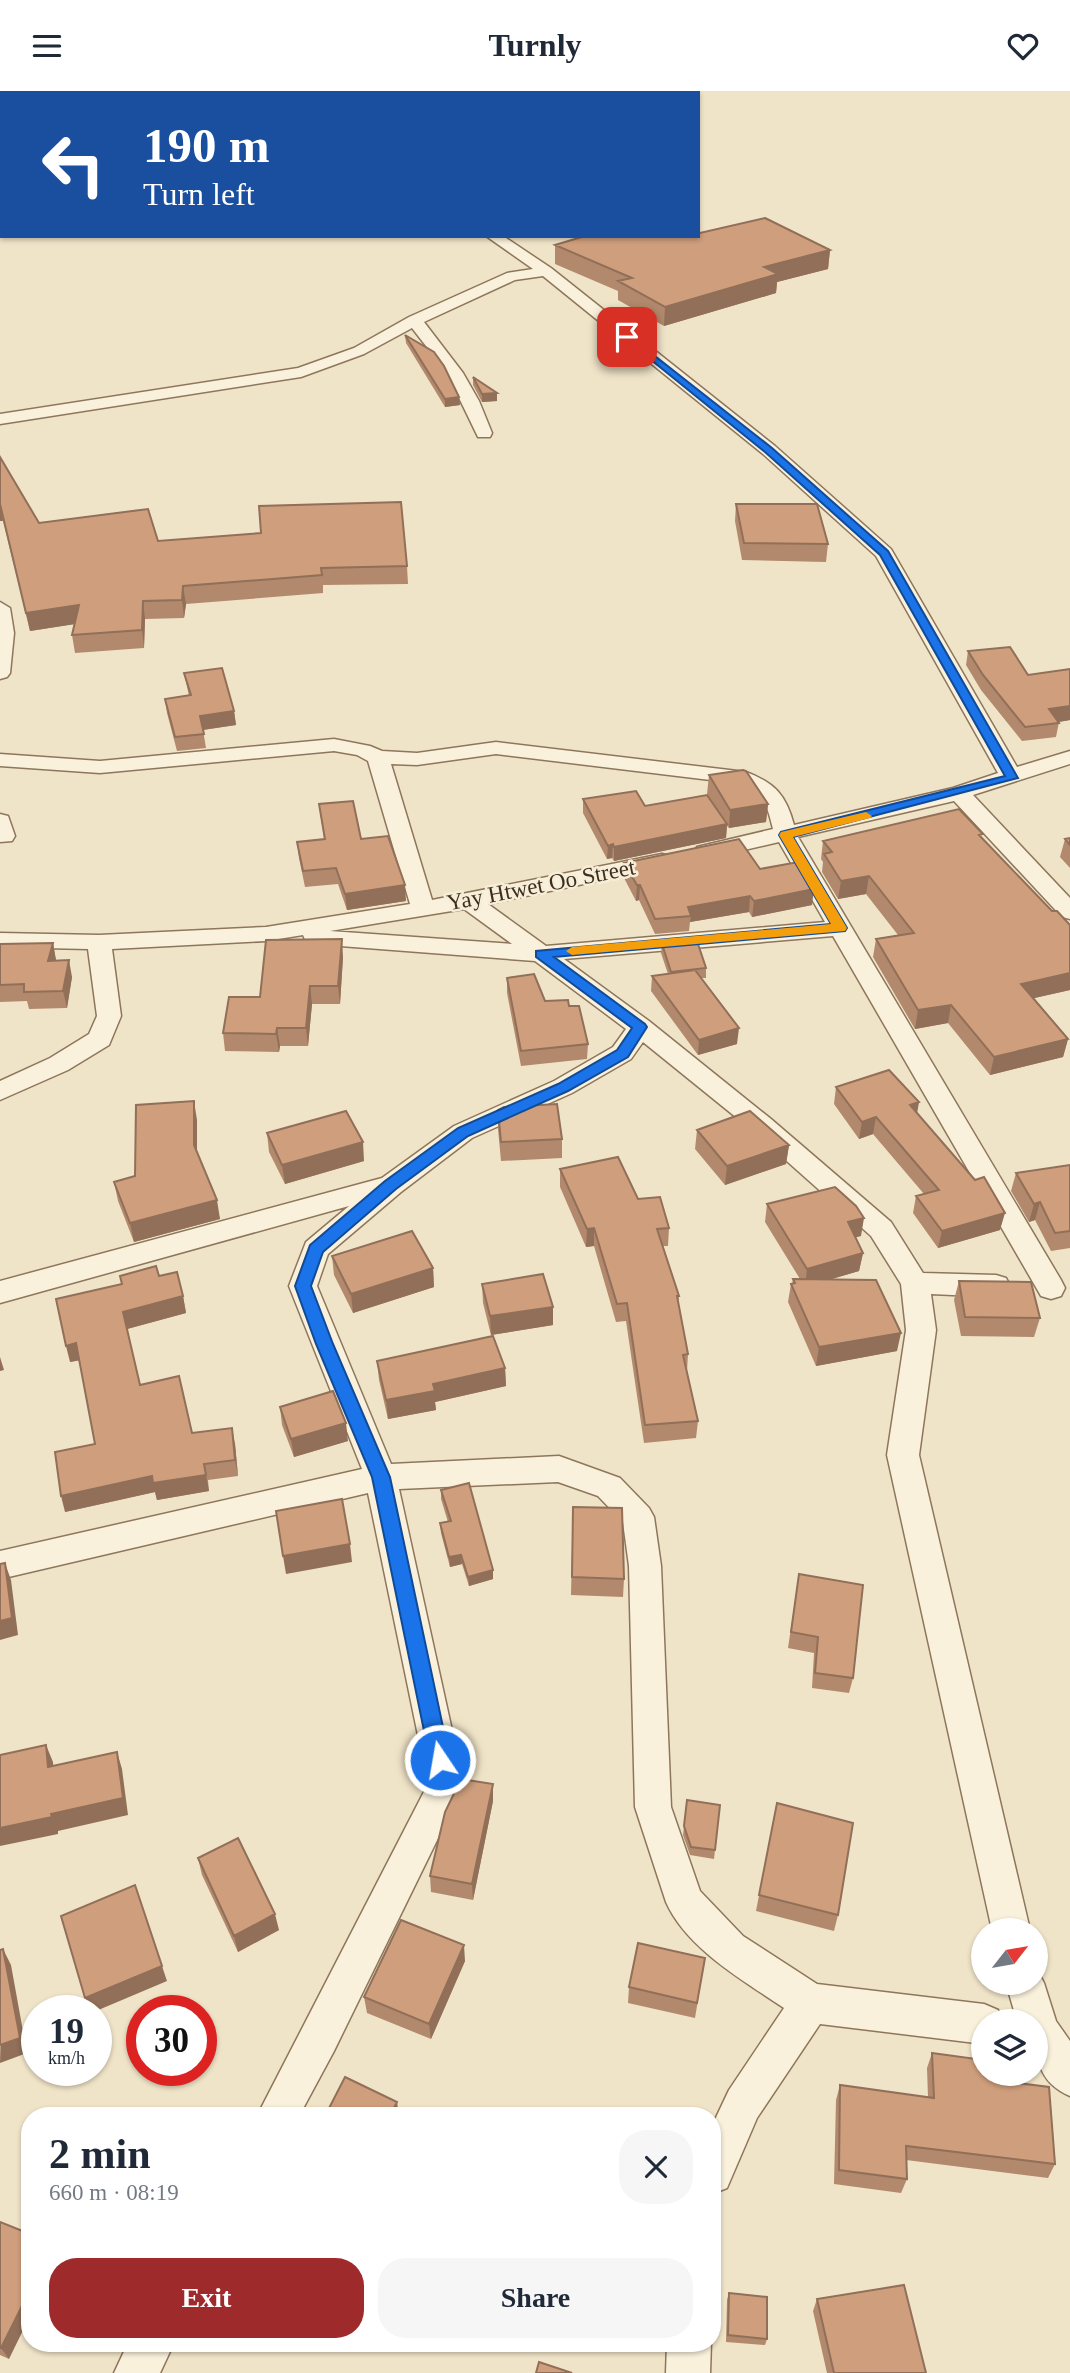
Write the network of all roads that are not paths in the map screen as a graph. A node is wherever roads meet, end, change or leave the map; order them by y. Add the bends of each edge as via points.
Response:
1 (496, 238) edge
2 (546, 271) junction
3 (414, 320) junction
4 (0, 419) edge
5 (485, 433) dead end
6 (0, 608) edge
7 (3, 642) edge
8 (0, 673) edge
9 (378, 757) junction
10 (1070, 757) edge
11 (0, 760) edge
12 (1012, 778) junction
13 (959, 793) junction
14 (786, 835) junction
15 (469, 901) junction
16 (423, 909) junction
17 (1070, 912) edge
18 (840, 928) junction
19 (266, 934) junction
20 (0, 940) edge
21 (99, 942) junction
22 (541, 954) junction
23 (640, 1027) junction
24 (0, 1091) edge
25 (391, 1185) junction
26 (915, 1283) junction
27 (1060, 1288) edge
28 (0, 1292) edge
29 (381, 1477) junction
30 (0, 1565) edge
31 (1008, 1918) edge
32 (811, 2003) junction
33 (971, 2022) edge
34 (1048, 2045) edge
35 (1070, 2076) edge
36 (282, 2107) edge
37 (721, 2153) edge
38 (147, 2352) edge
39 (689, 2352) edge
40 (136, 2373) edge
41 (688, 2373) edge

1 - 2 street
2 - 3 street via 512,276
2 - 12 street via 769,450 884,553
3 - 4 street via 359,351 301,372
3 - 5 street via 452,364
6 - 7 street via 6,627
7 - 8 street
9 - 11 street via 334,745 100,767
9 - 14 street via 417,759 496,748 738,777 775,795
9 - 16 street
10 - 12 street, Yay Htwet Oo Street
12 - 13 street, Yay Htwet Oo Street
13 - 14 street, Yay Htwet Oo Street
13 - 17 street
14 - 15 street, Yay Htwet Oo Street
14 - 18 street
15 - 16 street, Yay Htwet Oo Street
15 - 22 street
16 - 19 street, Yay Htwet Oo Street
18 - 22 street
18 - 27 street
19 - 21 street, Yay Htwet Oo Street
19 - 22 street
20 - 21 street, Yay Htwet Oo Street
21 - 24 street via 109,1016 100,1039
22 - 23 street
23 - 25 street via 622,1053 563,1087 463,1132
23 - 26 street via 881,1229
25 - 28 street
25 - 29 street via 316,1249 303,1286
26 - 27 street
26 - 31 street via 920,1330 903,1455
29 - 30 street
29 - 32 street via 559,1469 609,1487 638,1517 645,1566 653,1807 685,1902 730,1949
29 - 36 street via 446,1786
32 - 33 street
32 - 37 street via 743,2104
34 - 35 street
38 - 40 street
39 - 41 street

